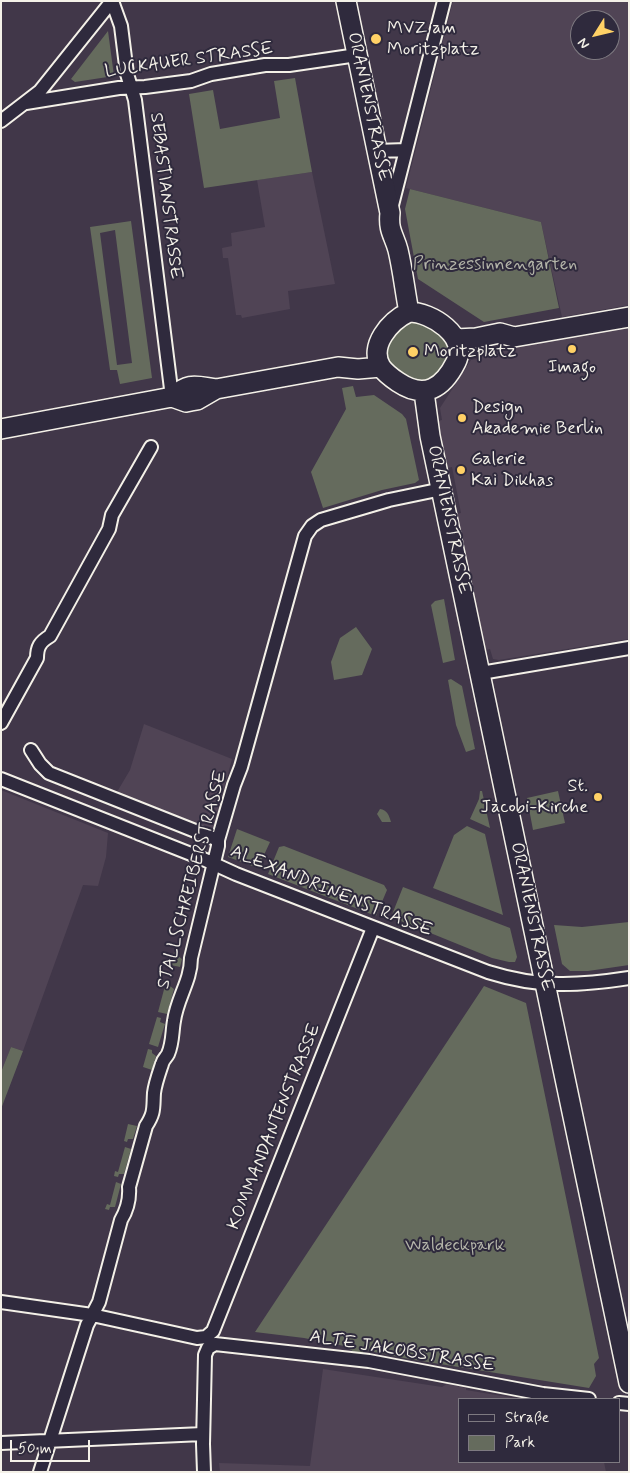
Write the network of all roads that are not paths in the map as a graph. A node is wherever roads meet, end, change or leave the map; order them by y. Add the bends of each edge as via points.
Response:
1 (112, 1) edge
2 (346, 1) edge
3 (444, 1) edge
4 (356, 55) junction
5 (132, 88) junction
6 (26, 103) junction
7 (1, 121) edge
8 (406, 150) junction
9 (376, 151) junction
10 (390, 213) junction
11 (409, 312) junction
12 (629, 317) edge
13 (457, 347) junction
14 (379, 358) junction
15 (424, 392) junction
16 (172, 397) junction
17 (1, 429) edge
18 (151, 447) dead end
19 (442, 489) junction
20 (629, 648) edge
21 (481, 673) junction
22 (1, 723) edge
23 (31, 750) dead end
24 (1, 778) edge
25 (218, 840) junction
26 (214, 865) junction
27 (373, 928) junction
28 (629, 978) edge
29 (546, 984) junction
30 (1, 1302) edge
31 (92, 1315) junction
32 (208, 1342) junction
33 (629, 1383) edge
34 (580, 1398) edge
35 (203, 1434) junction
36 (50, 1441) junction
37 (1, 1443) edge
38 (40, 1472) edge
39 (204, 1472) edge

1 - 5 street, SEBASTIANSTRASSE via 122,26
1 - 6 street via 40,91
2 - 4 main road, ORANIENSTRASSE
3 - 8 street
4 - 5 street, LUCKAUER STRASSE via 289,66 265,65 211,74 191,81
4 - 9 main road, ORANIENSTRASSE
5 - 6 street, LUCKAUER STRASSE
5 - 16 street, SEBASTIANSTRASSE
6 - 7 street
8 - 9 street
8 - 10 street
9 - 10 main road, ORANIENSTRASSE
10 - 11 main road, ORANIENSTRASSE via 390,232 397,249
11 - 13 main road via 431,318 454,334
11 - 14 main road via 393,322 380,340
12 - 13 main road via 514,337 500,333 476,338
13 - 15 main road via 445,380
14 - 15 main road via 389,376 412,390
14 - 16 main road via 355,358 338,367 216,389 194,386 184,388
15 - 19 main road, ORANIENSTRASSE
16 - 17 main road
18 - 22 street via 50,636 42,640 37,649 37,658
19 - 21 main road, ORANIENSTRASSE
19 - 25 street, STALLSCHREIBERSTRASSE via 321,520 307,531
20 - 21 street
21 - 29 main road, ORANIENSTRASSE
23 - 25 street, ALEXANDRINENSTRASSE via 49,773
24 - 26 street, ALEXANDRINENSTRASSE
25 - 26 street, STALLSCHREIBERSTRASSE
26 - 27 street, ALEXANDRINENSTRASSE
26 - 31 street, STALLSCHREIBERSTRASSE via 186,988 174,1019 175,1030 163,1060 154,1094 155,1104 129,1188 128,1204 99,1302
27 - 29 street, ALEXANDRINENSTRASSE via 488,972
27 - 32 street, KOMMANDANTENSTRASSE
28 - 29 street, ALEXANDRINENSTRASSE via 592,984
29 - 33 main road, ORANIENSTRASSE
30 - 31 street, ALTE JAKOBSTRASSE
31 - 32 street, ALTE JAKOBSTRASSE
31 - 36 street, STALLSCHREIBERSTRASSE
32 - 34 street, ALTE JAKOBSTRASSE via 350,1359
32 - 35 street, KOMMANDANTENSTRASSE
35 - 36 street
35 - 39 street, KOMMANDANTENSTRASSE
36 - 37 street
36 - 38 street, STALLSCHREIBERSTRASSE

